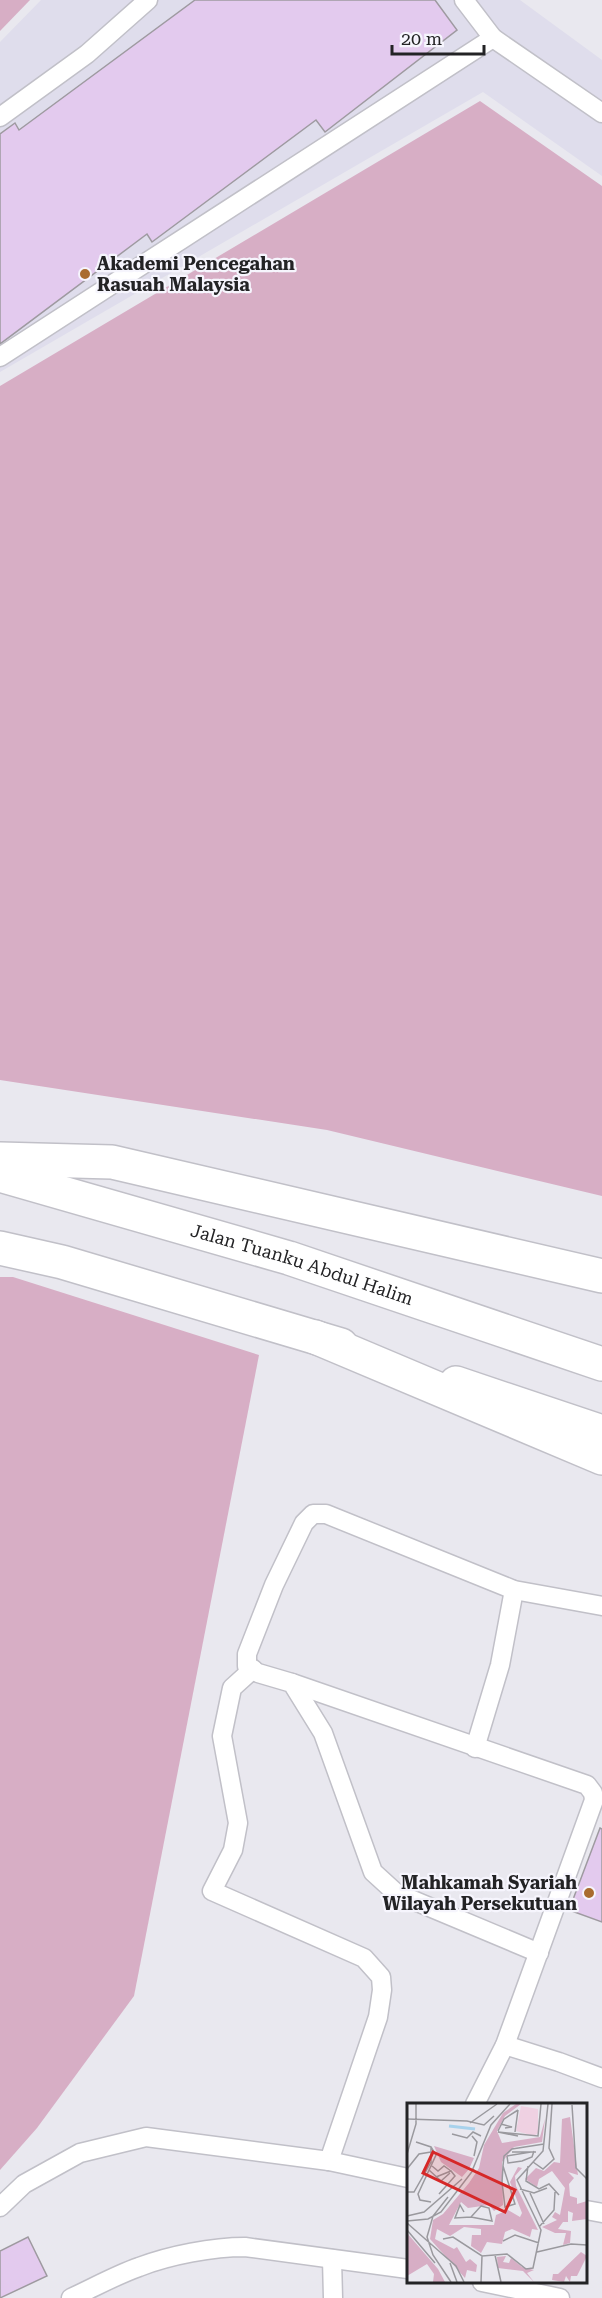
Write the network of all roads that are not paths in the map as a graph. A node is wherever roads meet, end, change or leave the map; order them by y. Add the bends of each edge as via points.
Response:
1 (148, 0) edge
2 (464, 0) edge
3 (492, 38) junction
4 (602, 112) edge
5 (0, 117) edge
6 (0, 357) edge
7 (0, 1159) edge
8 (0, 1175) edge
9 (0, 1248) edge
10 (602, 1276) edge
11 (315, 1336) junction
12 (602, 1364) edge
13 (602, 1432) edge
14 (602, 1458) edge
15 (514, 1590) junction
16 (602, 1606) edge
17 (253, 1670) junction
18 (292, 1683) junction
19 (475, 1748) junction
20 (539, 1953) junction
21 (505, 2045) junction
22 (602, 2078) edge
23 (476, 2103) edge
24 (328, 2161) junction
25 (407, 2178) edge
26 (0, 2206) edge
27 (587, 2210) edge
28 (602, 2213) edge
29 (332, 2259) junction
30 (407, 2269) edge
31 (487, 2283) edge
32 (71, 2298) edge
33 (333, 2298) edge
34 (560, 2298) edge

1 - 5 lane via 87,54
2 - 3 lane
3 - 4 lane
3 - 6 lane
7 - 10 main road via 112,1162
8 - 12 main road, Jalan Tuanku Abdul Halim via 289,1258
9 - 11 main road via 62,1262
11 - 13 main road
11 - 14 main road
15 - 16 lane
15 - 17 lane via 326,1514 313,1514 304,1523 254,1634 247,1654 247,1666
15 - 19 lane via 500,1665
17 - 18 lane
17 - 24 lane via 232,1688 222,1736 238,1824 233,1850 212,1891 364,1958 381,1977 378,2017
18 - 19 lane
18 - 20 lane via 322,1733 378,1878 396,1893
19 - 20 lane via 586,1785 593,1793 594,1800
20 - 21 lane
21 - 22 lane
21 - 23 lane
24 - 25 lane
24 - 26 lane via 146,2137 80,2153 24,2184
27 - 28 lane
29 - 30 lane
29 - 32 lane via 227,2247 160,2260
29 - 33 lane
31 - 34 lane

